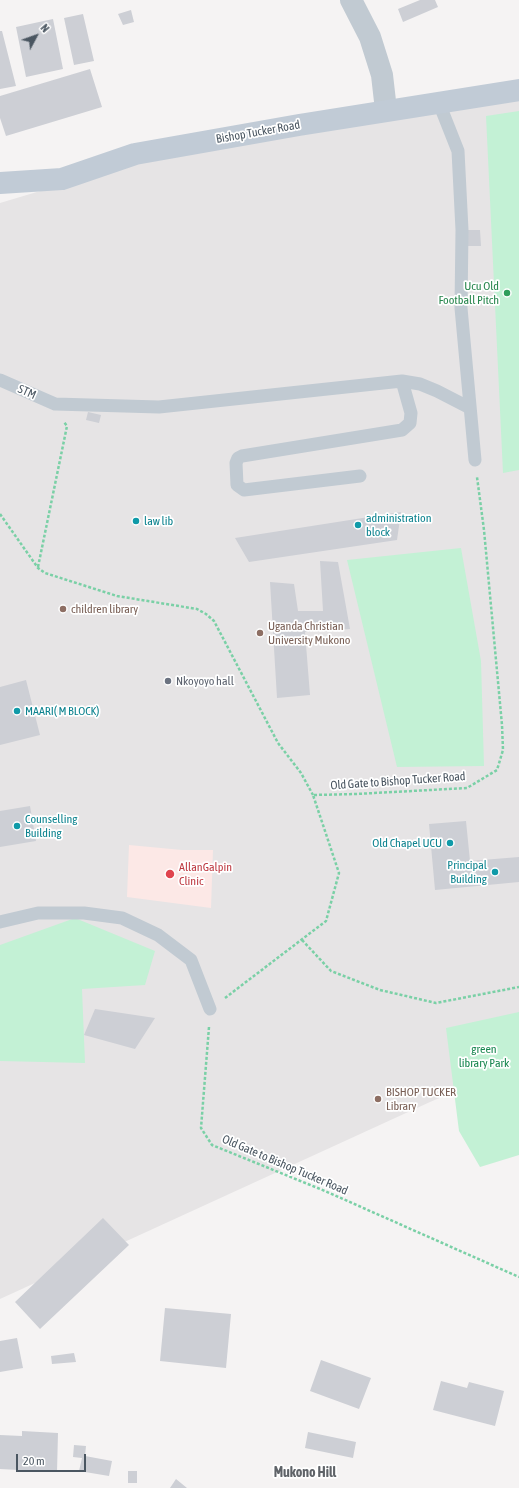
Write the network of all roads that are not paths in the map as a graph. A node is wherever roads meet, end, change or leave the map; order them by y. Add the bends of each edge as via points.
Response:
1 (351, 0) edge
2 (519, 90) edge
3 (439, 103) junction
4 (386, 110) junction
5 (0, 183) edge
6 (0, 380) edge
7 (402, 381) junction
8 (470, 408) junction
9 (475, 460) road end
10 (360, 476) dead end
11 (0, 922) edge
12 (210, 1008) road end

1 - 4 street via 370,38 382,75
2 - 3 main road, Bishop Tucker Road
3 - 4 main road, Bishop Tucker Road
3 - 8 lane via 458,151 462,230 461,308
4 - 5 main road, Bishop Tucker Road via 135,154 62,179
6 - 7 lane, STM via 55,404 159,407
7 - 8 lane via 420,384
7 - 10 lane via 411,413 410,423 402,430 242,456 236,463 237,485 244,490
8 - 9 lane
11 - 12 lane via 38,913 84,912 122,918 158,935 191,960

